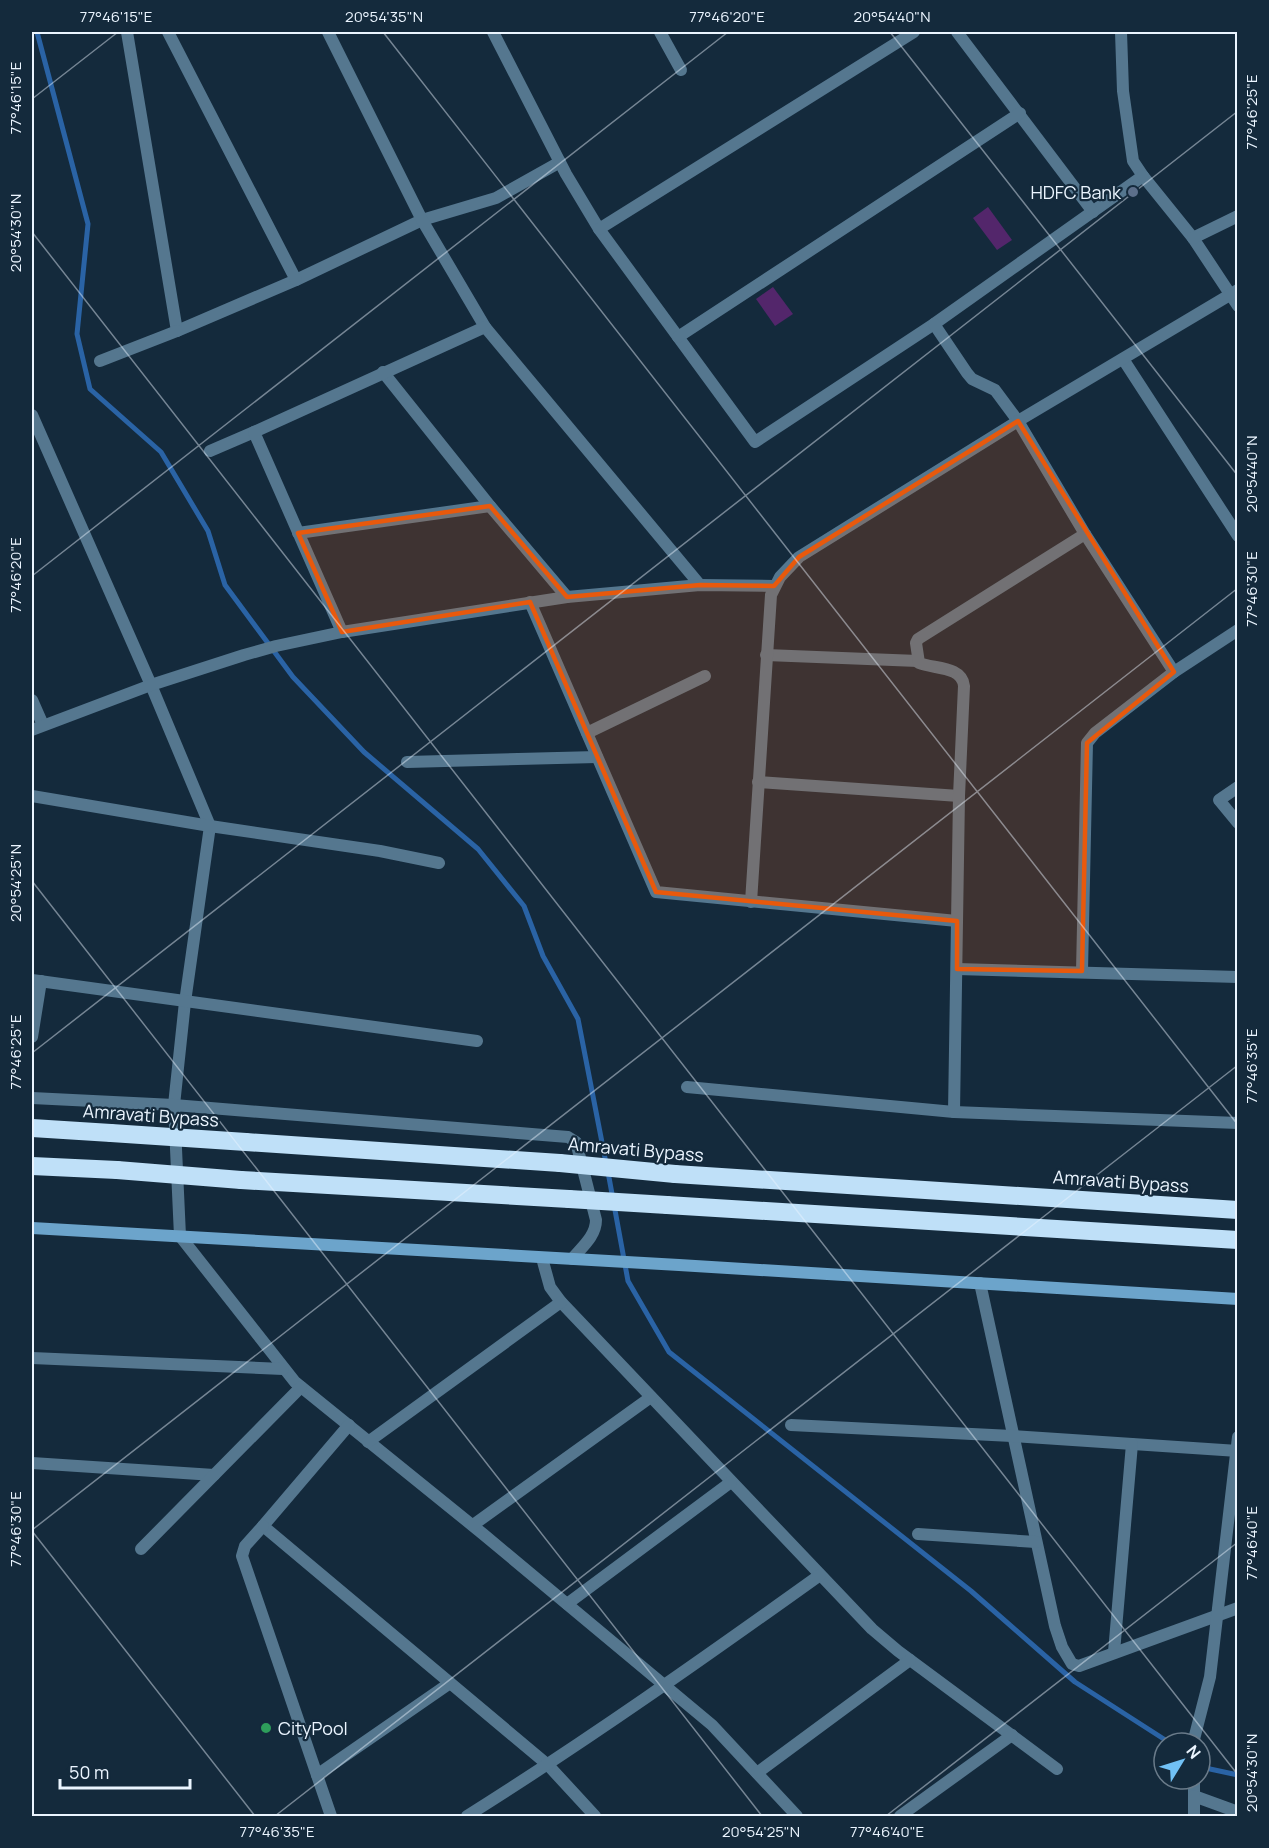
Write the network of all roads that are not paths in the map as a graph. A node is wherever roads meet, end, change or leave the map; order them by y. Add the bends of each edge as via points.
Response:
1 (127, 32) edge
2 (168, 32) edge
3 (328, 32) edge
4 (493, 32) edge
5 (660, 32) edge
6 (914, 32) edge
7 (957, 32) edge
8 (1121, 32) edge
9 (681, 70) dead end
10 (1020, 113) junction
11 (560, 162) junction
12 (1143, 176) junction
13 (1093, 212) junction
14 (1238, 216) edge
15 (422, 220) junction
16 (599, 229) junction
17 (1193, 238) junction
18 (296, 280) junction
19 (1234, 292) edge
20 (1238, 306) edge
21 (934, 324) junction
22 (485, 327) junction
23 (177, 331) junction
24 (678, 337) junction
25 (1123, 359) junction
26 (100, 361) dead end
27 (383, 372) junction
28 (32, 416) edge
29 (1018, 422) junction
30 (254, 432) junction
31 (210, 451) dead end
32 (490, 506) junction
33 (298, 533) junction
34 (1085, 534) junction
35 (1238, 536) edge
36 (700, 585) junction
37 (774, 586) junction
38 (567, 597) junction
39 (530, 602) junction
40 (1238, 630) edge
41 (342, 632) junction
42 (766, 655) junction
43 (918, 661) junction
44 (1174, 672) junction
45 (705, 676) dead end
46 (151, 686) junction
47 (32, 700) edge
48 (37, 727) edge
49 (587, 733) junction
50 (597, 757) junction
51 (407, 762) dead end
52 (758, 782) junction
53 (1238, 787) edge
54 (32, 796) edge
55 (959, 796) junction
56 (1238, 823) edge
57 (210, 826) junction
58 (439, 863) dead end
59 (751, 902) junction
60 (957, 921) junction
61 (957, 969) junction
62 (1082, 971) junction
63 (1238, 977) edge
64 (36, 980) edge
65 (185, 1002) junction
66 (32, 1037) edge
67 (477, 1041) dead end
68 (687, 1087) dead end
69 (32, 1098) edge
70 (174, 1105) junction
71 (954, 1112) junction
72 (1238, 1124) edge
73 (32, 1128) edge
74 (32, 1166) edge
75 (1056, 1198) junction
76 (1238, 1210) edge
77 (1056, 1227) junction
78 (32, 1228) edge
79 (180, 1236) junction
80 (1238, 1239) edge
81 (542, 1258) junction
82 (572, 1259) junction
83 (980, 1283) junction
84 (1238, 1299) edge
85 (561, 1302) junction
86 (32, 1358) edge
87 (283, 1369) junction
88 (301, 1387) junction
89 (651, 1397) junction
90 (349, 1425) junction
91 (791, 1425) dead end
92 (1012, 1436) junction
93 (1238, 1437) edge
94 (368, 1442) junction
95 (1132, 1444) junction
96 (1237, 1451) edge
97 (32, 1463) edge
98 (214, 1475) junction
99 (731, 1482) junction
100 (472, 1525) junction
101 (263, 1526) junction
102 (918, 1534) dead end
103 (1036, 1542) junction
104 (141, 1549) dead end
105 (820, 1575) junction
106 (567, 1604) junction
107 (1238, 1608) edge
108 (1218, 1615) junction
109 (1114, 1652) junction
110 (910, 1660) junction
111 (450, 1683) junction
112 (664, 1686) junction
113 (1196, 1731) edge
114 (1012, 1735) junction
115 (548, 1765) junction
116 (1057, 1769) dead end
117 (757, 1773) junction
118 (316, 1775) junction
119 (1194, 1791) edge
120 (1194, 1796) junction
121 (1238, 1812) edge
122 (331, 1816) edge
123 (467, 1816) edge
124 (595, 1816) edge
125 (797, 1816) edge
126 (900, 1816) edge
127 (1194, 1816) edge

1 - 23 street
2 - 18 street
3 - 15 street
4 - 11 street
5 - 9 street
6 - 16 street
7 - 10 street
8 - 12 street via 1131,150 1136,168
10 - 13 street
10 - 24 street
11 - 15 street via 496,198
11 - 16 street
12 - 13 street
12 - 17 street
13 - 21 street
14 - 17 street
15 - 18 street
15 - 22 street
16 - 24 street
17 - 19 street
18 - 23 street
19 - 20 street
19 - 25 street
21 - 24 street via 755,442
21 - 29 street via 967,373 995,390
22 - 27 street
22 - 36 street
23 - 26 street
25 - 29 street
25 - 35 street
27 - 30 street
27 - 32 street
28 - 46 street
29 - 34 street
29 - 37 street via 799,557
30 - 31 street
30 - 33 street
32 - 33 street
32 - 38 street
33 - 41 street
34 - 43 street via 918,639
34 - 44 street
36 - 37 street
36 - 38 street
37 - 42 street
38 - 39 street
39 - 41 street
39 - 49 street
40 - 44 street
41 - 46 street via 244,655
42 - 43 street
42 - 52 street
43 - 55 street via 957,673 964,680
44 - 62 street via 1095,733 1088,743
45 - 49 street
46 - 48 street
46 - 57 street
47 - 48 street
49 - 50 street
50 - 51 street
50 - 59 street via 656,892
52 - 55 street
52 - 59 street
53 - 56 street via 1219,800
54 - 57 street
55 - 60 street
57 - 58 street
57 - 65 street
59 - 60 street
60 - 61 street
61 - 62 street
61 - 71 street
62 - 63 street
64 - 65 street
64 - 66 street
65 - 67 street
65 - 70 street
68 - 71 street
69 - 70 street
70 - 79 street
70 - 82 street via 568,1137 576,1142 596,1220 593,1233
71 - 72 street
73 - 75 highway, Amravati Bypass, bridge
74 - 77 highway, bridge
75 - 76 highway, Amravati Bypass
75 - 77 highway
77 - 80 highway
78 - 79 main road
79 - 81 main road
79 - 87 street
81 - 82 main road
81 - 85 street via 550,1287
82 - 83 main road
83 - 84 main road
83 - 92 street
85 - 89 street
85 - 94 street
86 - 87 street
87 - 88 street
88 - 90 street
88 - 98 street
89 - 99 street
89 - 100 street
90 - 94 street
90 - 101 street
91 - 92 street
92 - 95 street
92 - 103 street
93 - 96 street
94 - 100 street
95 - 96 street
95 - 109 street
96 - 108 street
97 - 98 street
98 - 104 street
99 - 105 street
99 - 106 street
100 - 106 street
101 - 111 street
101 - 118 street via 245,1546 242,1556
102 - 103 street
103 - 109 street via 1056,1632 1072,1664 1079,1666
105 - 110 street via 872,1629
105 - 112 street
106 - 112 street
107 - 108 street
108 - 109 street
108 - 113 street
110 - 114 street
110 - 117 street
111 - 115 street
111 - 118 street
112 - 115 street
112 - 117 street via 712,1725
114 - 116 street
114 - 126 street
115 - 123 street
115 - 124 street
117 - 125 street
118 - 122 street
119 - 120 street
120 - 121 street
120 - 127 street

